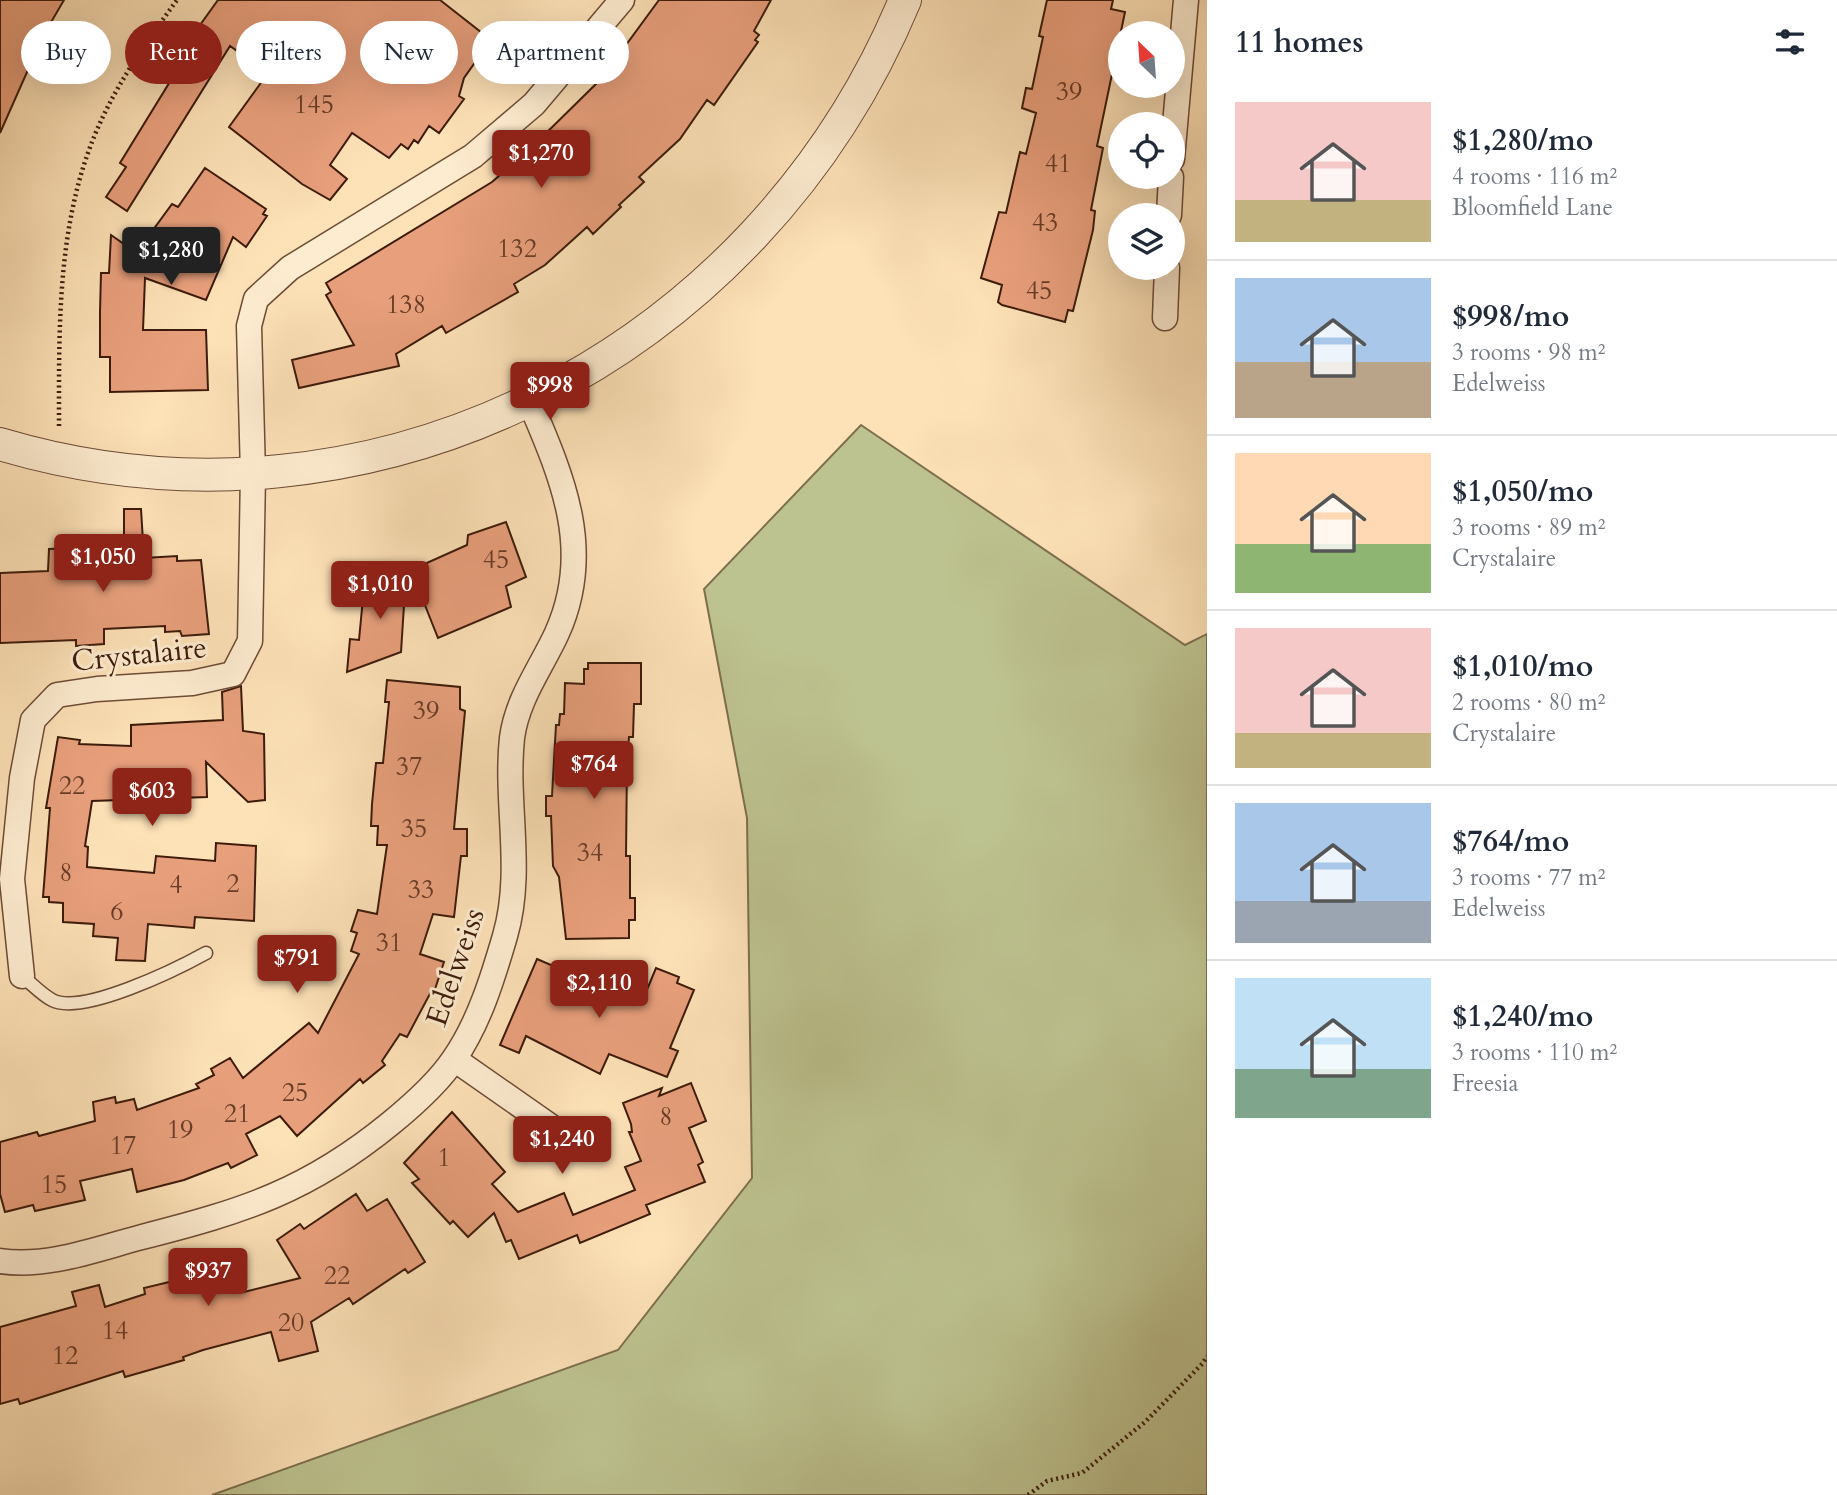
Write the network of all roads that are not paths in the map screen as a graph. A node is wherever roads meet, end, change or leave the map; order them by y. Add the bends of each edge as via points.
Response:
1 (622, 0) edge
2 (905, 0) edge
3 (1186, 0) edge
4 (1176, 112) edge
5 (1167, 280) edge
6 (1166, 318) dead end
7 (530, 402) junction
8 (0, 444) edge
9 (253, 474) junction
10 (206, 953) dead end
11 (22, 976) joint
12 (454, 1059) junction
13 (560, 1133) dead end
14 (0, 1261) edge

1 - 9 street via 534,104 483,147 290,268 256,299 249,326
2 - 7 street via 850,112 794,189 740,250 632,341
3 - 4 street
5 - 6 street
7 - 9 street via 460,430 361,458
7 - 12 street, Edelweiss via 561,474 573,530 575,582 558,632 526,691 512,737 515,856 506,933 478,1013
8 - 9 street via 113,469
9 - 11 street, Crystalaire via 250,641 233,674 192,683 57,695 33,720 12,879
10 - 11 lane via 166,974 77,1005 53,1001
12 - 13 street
12 - 14 street, Edelweiss via 411,1106 350,1157 291,1190 223,1216 62,1259

